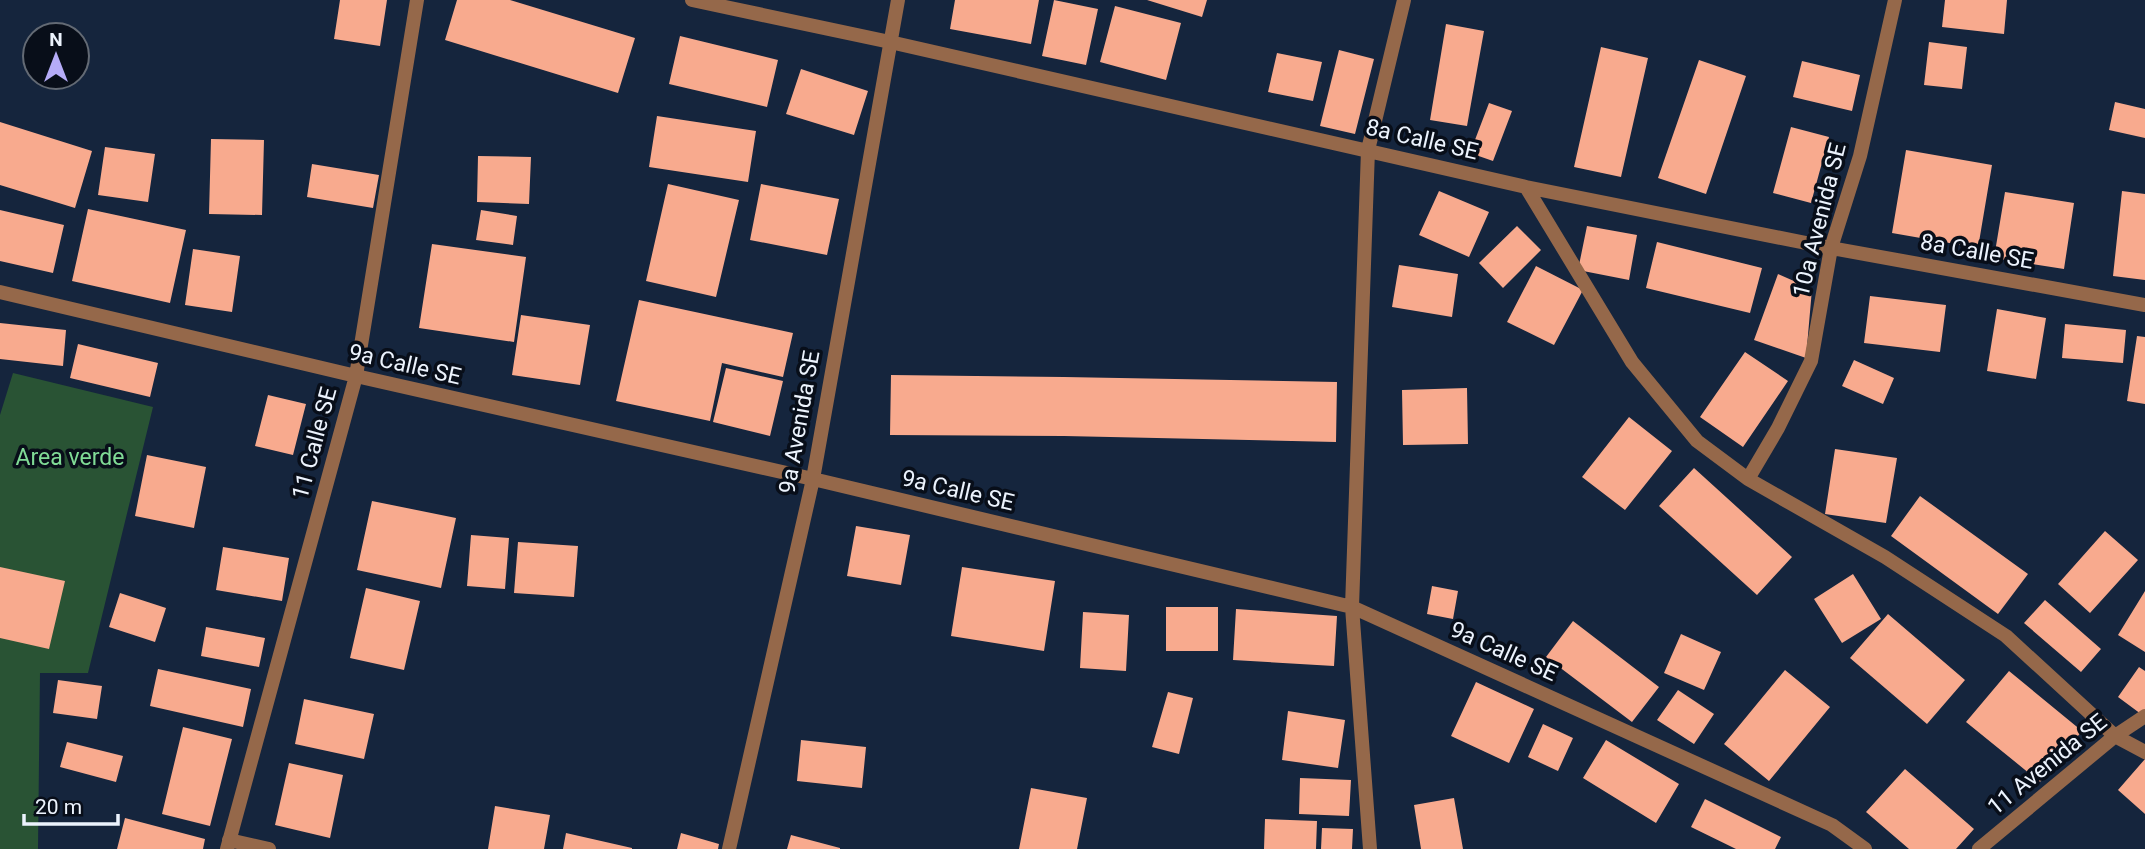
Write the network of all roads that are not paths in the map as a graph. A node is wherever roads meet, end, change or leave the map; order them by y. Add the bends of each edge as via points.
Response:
1 (417, 0) edge
2 (692, 0) edge
3 (898, 0) edge
4 (1404, 0) edge
5 (1895, 0) edge
6 (890, 41) junction
7 (1368, 150) junction
8 (1527, 187) junction
9 (1831, 248) junction
10 (0, 292) edge
11 (2145, 305) edge
12 (356, 376) junction
13 (813, 479) junction
14 (1748, 479) junction
15 (1352, 607) junction
16 (2145, 716) edge
17 (2115, 736) junction
18 (2145, 752) edge
19 (228, 844) edge
20 (269, 849) edge
21 (729, 849) edge
22 (1370, 849) edge
23 (1865, 849) edge
24 (1979, 849) edge

1 - 12 street, 11 Calle SE
2 - 6 street, 8a Calle SE
3 - 6 street, 9a Avenida SE
4 - 7 street
5 - 9 street, 10a Avenida SE via 1860,156
6 - 7 street, 8a Calle SE
6 - 13 street, 9a Avenida SE
7 - 8 street, 8a Calle SE
7 - 15 street
8 - 9 street, 8a Calle SE
8 - 14 street via 1632,362 1697,441
9 - 11 street, 8a Calle SE
9 - 14 street, 10a Avenida SE via 1811,361
10 - 12 street, 9a Calle SE
12 - 13 street, 9a Calle SE
12 - 19 street, 11 Calle SE
13 - 15 street, 9a Calle SE
13 - 21 street, 9a Avenida SE
14 - 17 street via 1885,557 2006,636
15 - 22 street
15 - 23 street, 9a Calle SE via 1832,825
16 - 17 street, 11 Avenida SE
17 - 18 street
17 - 24 street, 11 Avenida SE
19 - 20 street

